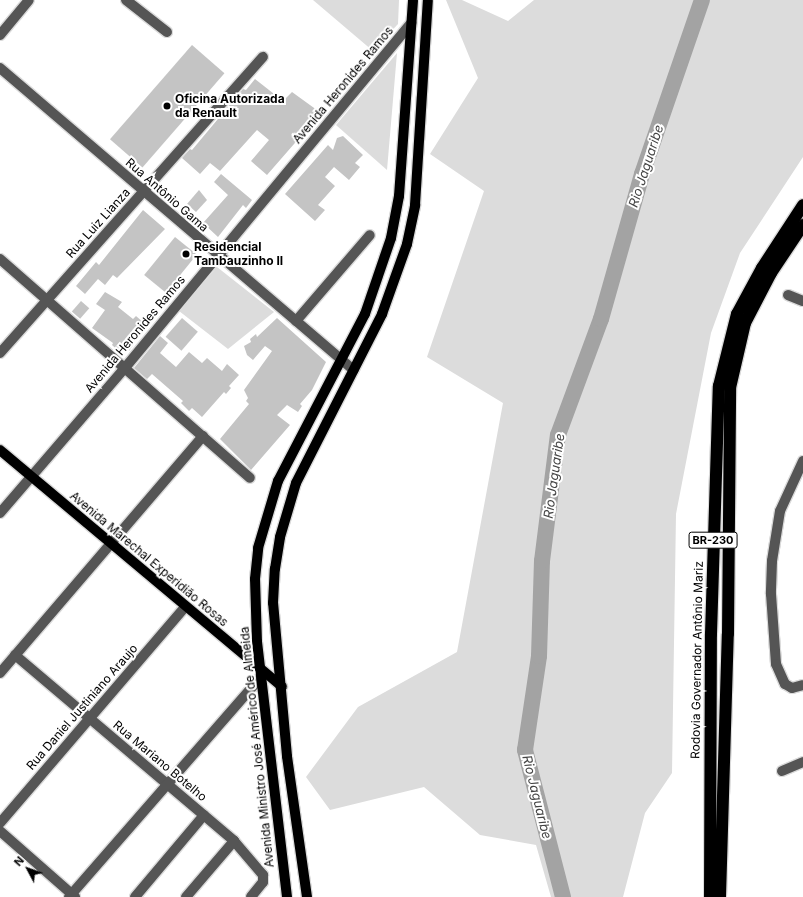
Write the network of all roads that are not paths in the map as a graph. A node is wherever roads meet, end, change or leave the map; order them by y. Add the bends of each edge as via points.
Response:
1 (29, 0) edge
2 (126, 0) edge
3 (413, 0) edge
4 (428, 0) edge
5 (412, 23) junction
6 (167, 32) dead end
7 (0, 35) edge
8 (263, 57) dead end
9 (0, 68) edge
10 (143, 192) junction
11 (803, 204) edge
12 (803, 225) edge
13 (370, 236) dead end
14 (218, 256) junction
15 (0, 259) edge
16 (788, 295) dead end
17 (47, 300) junction
18 (803, 301) edge
19 (296, 321) junction
20 (0, 353) edge
21 (342, 361) junction
22 (124, 369) junction
23 (354, 370) junction
24 (203, 436) junction
25 (0, 450) edge
26 (803, 461) edge
27 (31, 476) junction
28 (250, 478) dead end
29 (0, 513) edge
30 (111, 545) junction
31 (273, 603) junction
32 (185, 607) junction
33 (256, 609) junction
34 (16, 655) junction
35 (0, 673) edge
36 (260, 675) junction
37 (803, 685) edge
38 (282, 688) junction
39 (89, 718) junction
40 (803, 762) edge
41 (782, 771) dead end
42 (167, 784) junction
43 (204, 815) junction
44 (0, 823) edge
45 (0, 831) edge
46 (234, 841) junction
47 (72, 896) edge
48 (135, 897) edge
49 (186, 897) edge
50 (251, 897) edge
51 (287, 897) edge
52 (307, 897) edge
53 (710, 897) edge
54 (720, 897) edge

1 - 7 street
2 - 6 street
3 - 5 main road, Avenida Ministro José Américo de Almeida
4 - 23 main road via 415,205 393,288
5 - 14 street, Avenida Heronides Ramos
5 - 21 main road, Avenida Ministro José Américo de Almeida via 399,196 394,224 381,272
8 - 10 street, Rua Luiz Lianza
9 - 10 street, Rua Antônio Gama
10 - 14 street, Rua Antônio Gama
10 - 17 street, Rua Luiz Lianza
11 - 53 highway, Rodovia Governador Antônio Mariz / BR-230 via 762,268 741,307 731,332 718,386 711,634
12 - 54 highway, BR-230 via 771,273 745,323 730,388 728,634
13 - 19 street
14 - 19 street, Rua Antônio Gama
14 - 22 street, Avenida Heronides Ramos
15 - 17 street
16 - 18 street
17 - 20 street, Rua Luiz Lianza
17 - 22 street
19 - 21 street, Rua Antônio Gama
21 - 23 street, Rua Antônio Gama
21 - 33 main road, Avenida Ministro José Américo de Almeida via 278,480 258,548
22 - 24 street
22 - 27 street, Avenida Heronides Ramos
23 - 31 main road via 296,483 280,537
24 - 28 street
24 - 30 street
25 - 27 main road, Avenida Marechal Experidião Rosas
26 - 37 street via 780,511 772,561 771,625 776,664 785,684 792,688
27 - 29 street, Avenida Heronides Ramos
27 - 30 main road, Avenida Marechal Experidião Rosas
30 - 32 main road, Avenida Marechal Experidião Rosas
30 - 34 street
31 - 33 main road via 265,612
31 - 38 main road
32 - 36 main road, Avenida Marechal Experidião Rosas
32 - 39 street, Rua Daniel Justiniano Araujo
33 - 36 main road, Avenida Ministro José Américo de Almeida
34 - 35 street
34 - 39 street, Rua Mariano Botelho
36 - 38 main road, Avenida Marechal Experidião Rosas
36 - 42 street
36 - 51 main road, Avenida Ministro José Américo de Almeida
38 - 52 main road via 288,756
39 - 42 street, Rua Mariano Botelho
39 - 44 street, Rua Daniel Justiniano Araujo
40 - 41 street
42 - 43 street, Rua Mariano Botelho
42 - 47 street
43 - 46 street, Rua Mariano Botelho
43 - 48 street
45 - 47 street
46 - 49 street
46 - 50 street, Rua Mariano Botelho via 263,875 264,882

